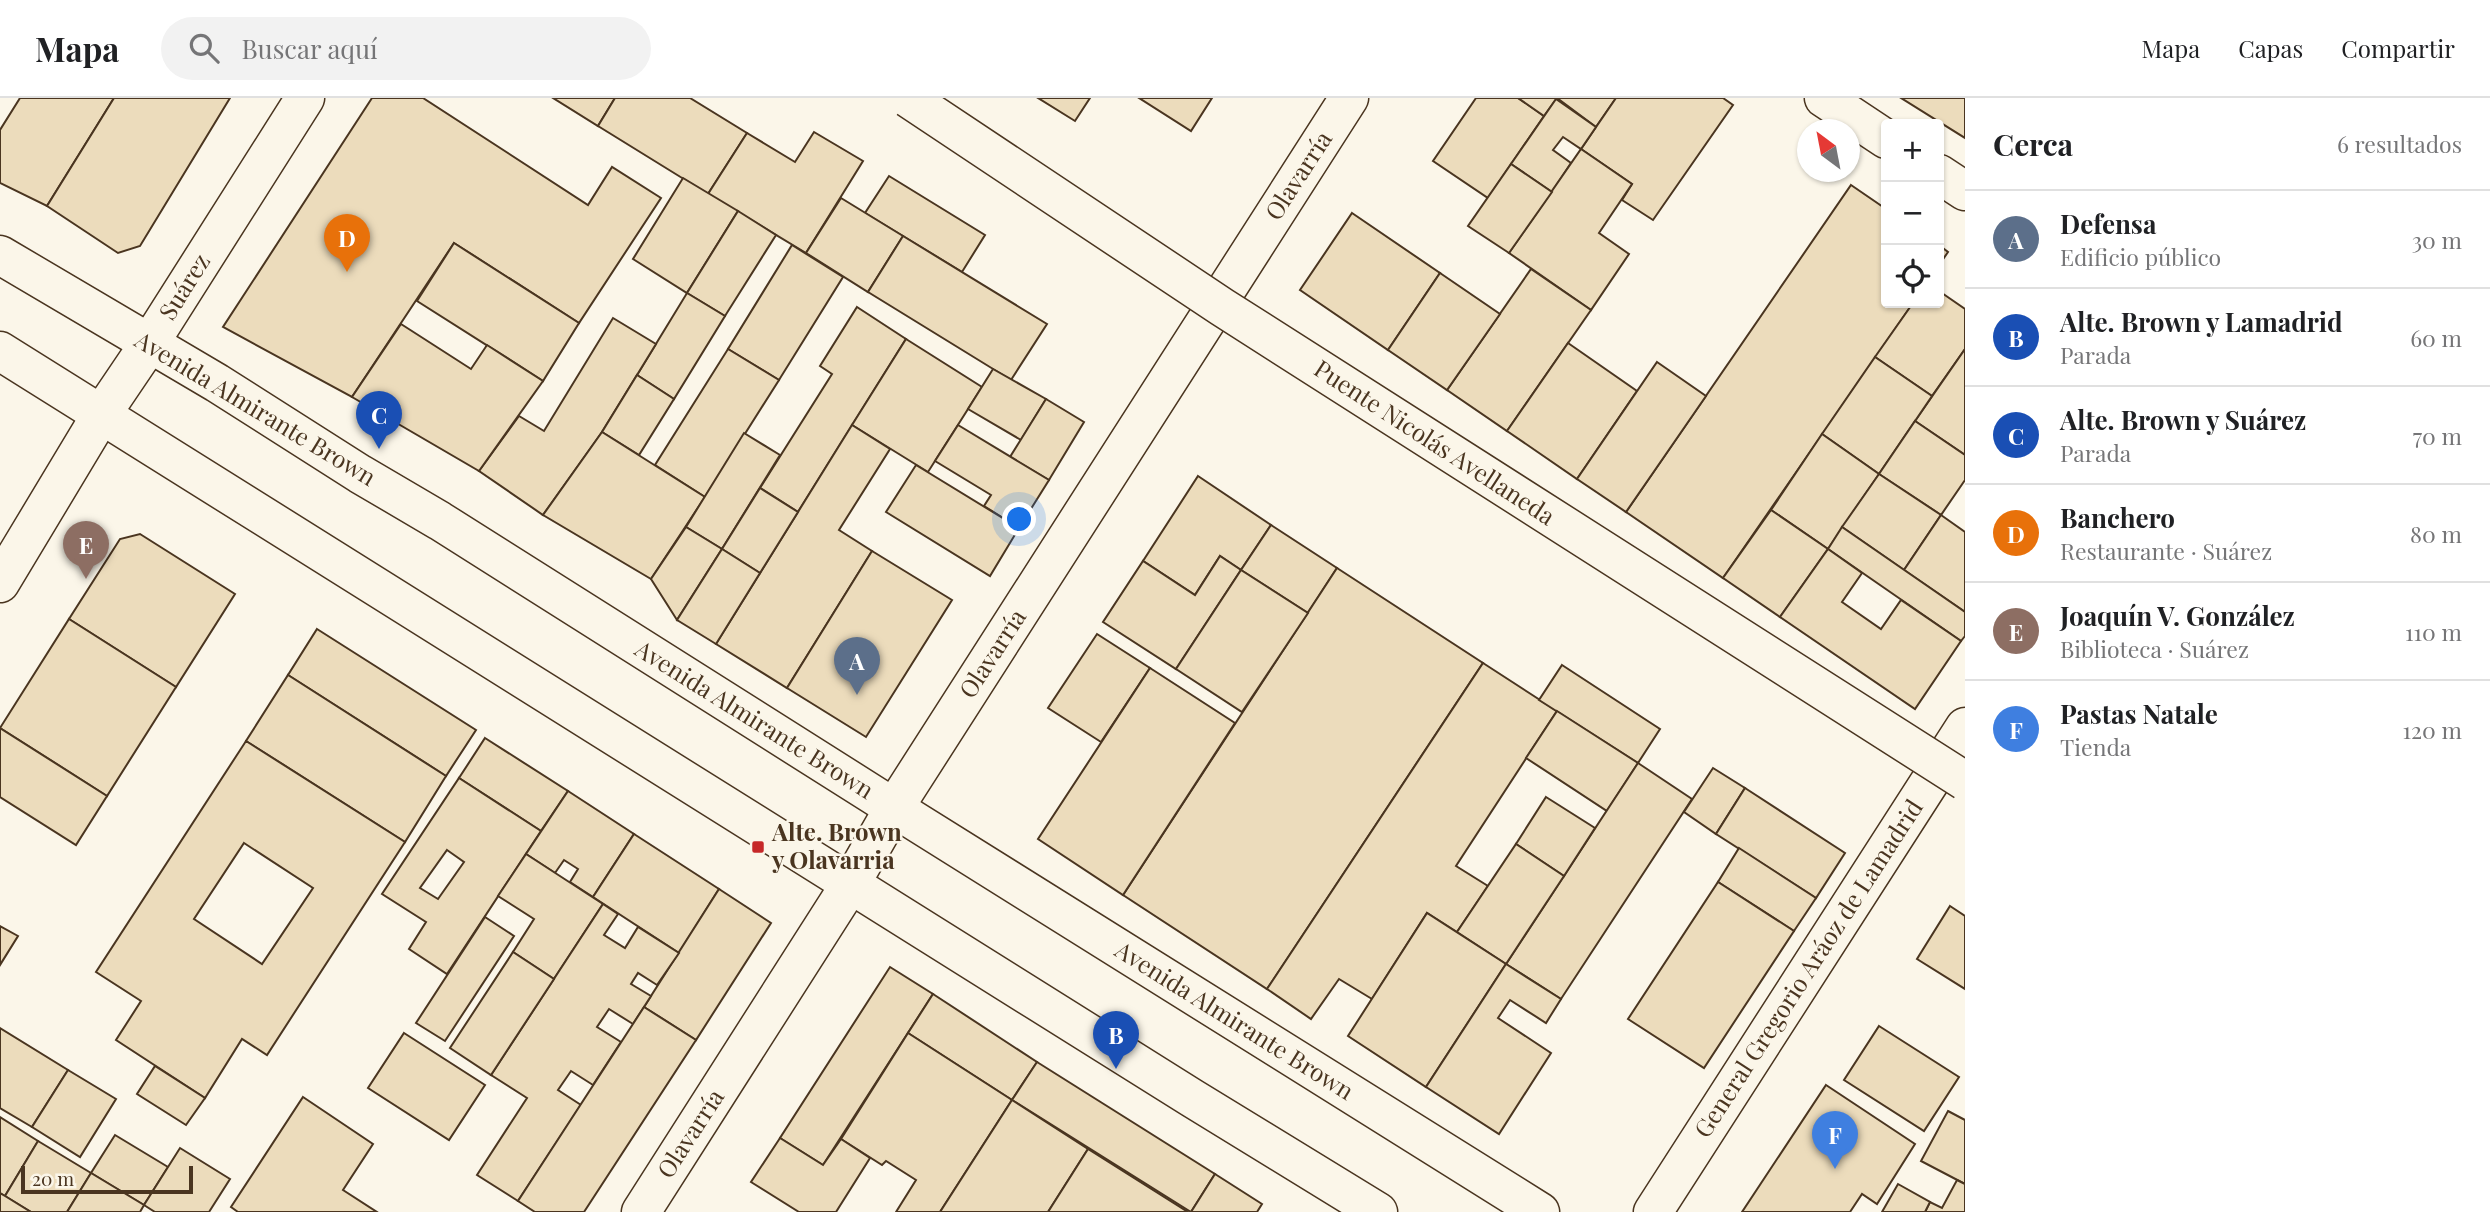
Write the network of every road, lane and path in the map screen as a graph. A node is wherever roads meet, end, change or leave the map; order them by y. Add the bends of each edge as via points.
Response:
1 (305, 98) edge
2 (908, 98) edge
3 (1349, 98) edge
4 (1824, 98) edge
5 (1881, 136) edge
6 (1944, 177) edge
7 (1965, 191) edge
8 (0, 255) edge
9 (149, 344) junction
10 (0, 351) edge
11 (101, 415) junction
12 (0, 583) edge
13 (1965, 727) edge
14 (1965, 781) edge
15 (894, 808) junction
16 (851, 883) junction
17 (641, 1212) edge
18 (1378, 1212) edge
19 (1541, 1212) edge
20 (1653, 1212) edge

1 - 9 main road, Suárez
2 - 14 main road, Puente Nicolás Avellaneda, bridge via 1222,307
3 - 15 main road, Olavarría
4 - 5 main road
6 - 7 main road
8 - 9 main road, Avenida Almirante Brown
9 - 11 main road, Suárez
9 - 15 main road, Avenida Almirante Brown via 440,521
10 - 11 main road
11 - 12 main road, Suárez
11 - 16 main road
13 - 20 main road, General Gregorio Aráoz de Lamadrid
15 - 16 main road, Olavarría
15 - 19 main road, Avenida Almirante Brown
16 - 17 main road, Olavarría
16 - 18 main road

